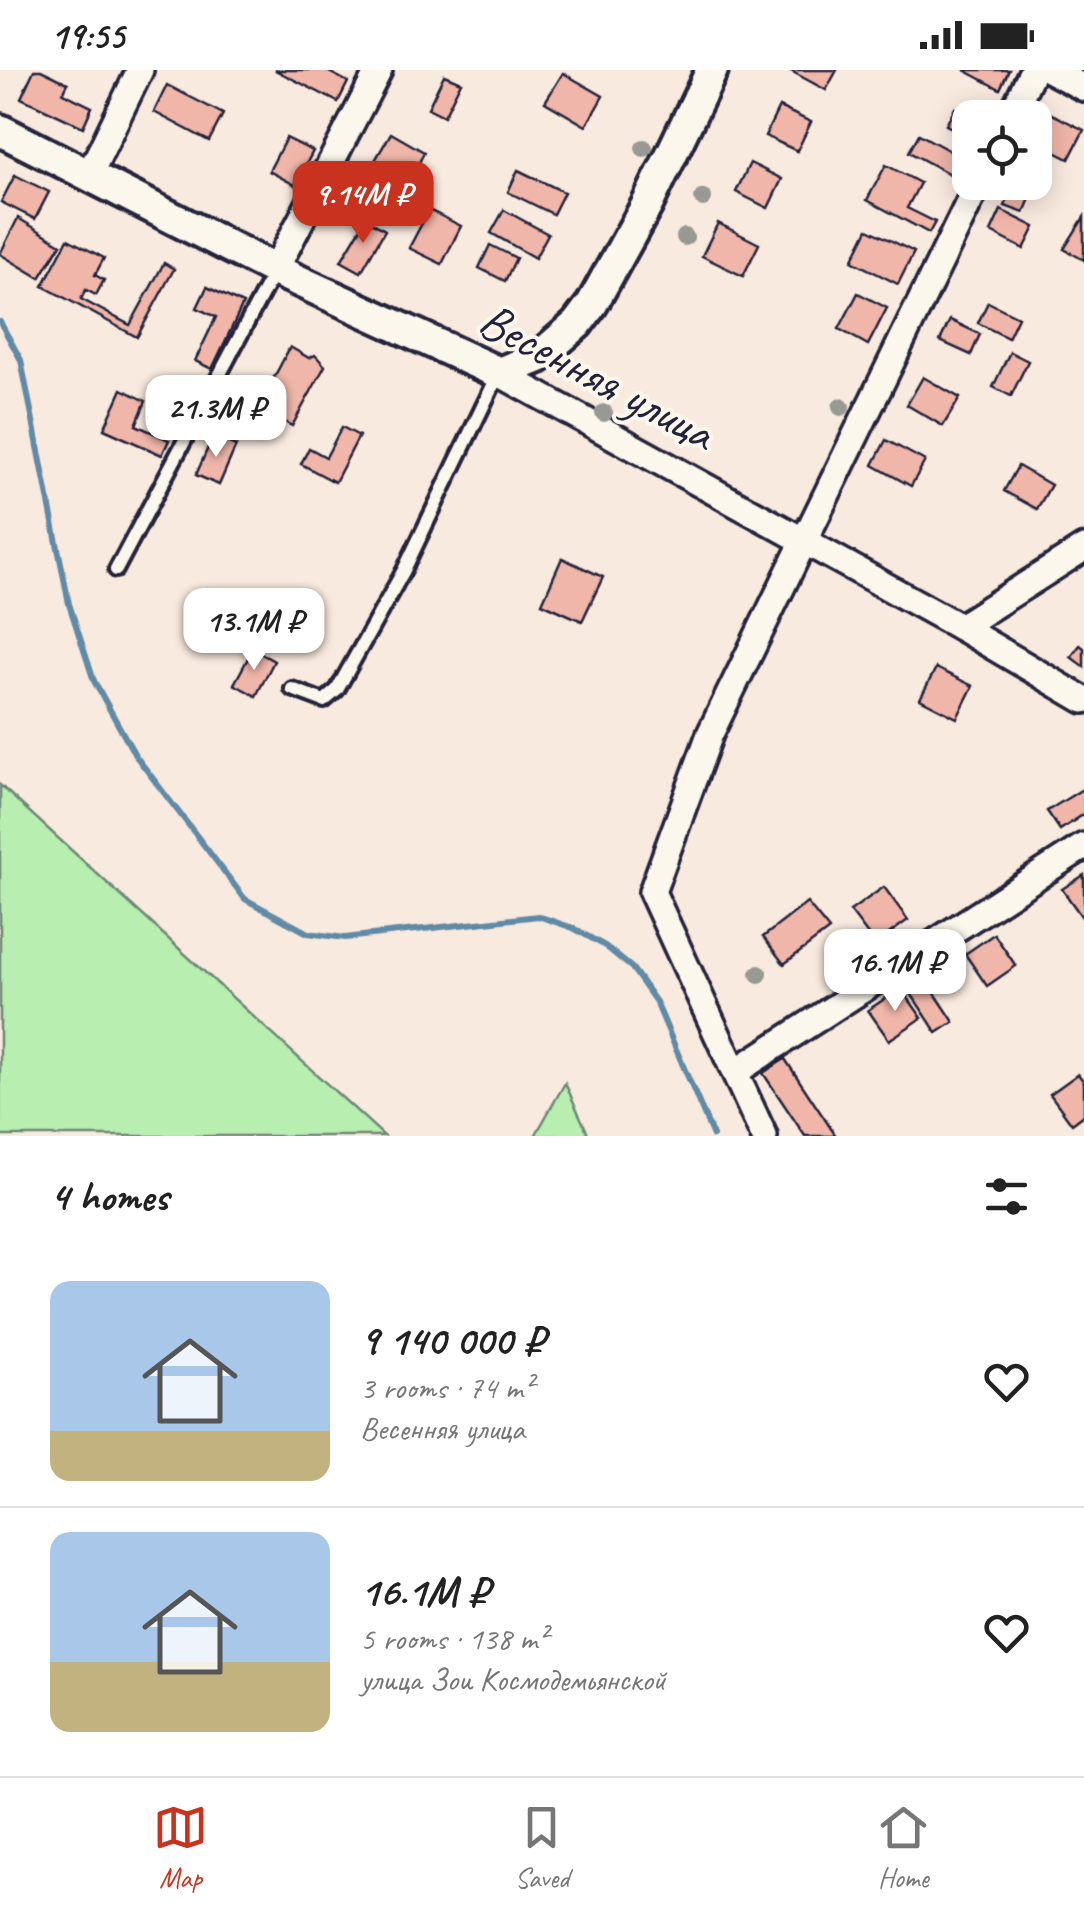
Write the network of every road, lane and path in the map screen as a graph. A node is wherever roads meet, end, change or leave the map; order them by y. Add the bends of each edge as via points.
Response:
1 (140, 70) edge
2 (379, 70) edge
3 (712, 70) edge
4 (1033, 70) edge
5 (1050, 70) edge
6 (1084, 88) edge
7 (1019, 100) edge
8 (0, 130) edge
9 (89, 175) junction
10 (970, 200) edge
11 (275, 270) junction
12 (498, 373) junction
13 (805, 543) junction
14 (1084, 548) edge
15 (116, 570) dead end
16 (960, 627) junction
17 (292, 689) dead end
18 (1084, 700) edge
19 (1084, 846) edge
20 (735, 1072) junction
21 (764, 1136) edge

1 - 9 street
2 - 11 street
3 - 12 street via 592,304 539,357
4 - 7 street
5 - 6 street
8 - 9 street, Весенняя улица
9 - 11 street, Весенняя улица
10 - 13 street
11 - 12 street, Весенняя улица
11 - 15 lane
12 - 13 street, Весенняя улица
12 - 17 lane via 404,570 336,690 324,701
13 - 16 street, Весенняя улица
13 - 20 street via 710,734 652,892
14 - 16 street
16 - 18 street, Весенняя улица
19 - 20 street
20 - 21 street

